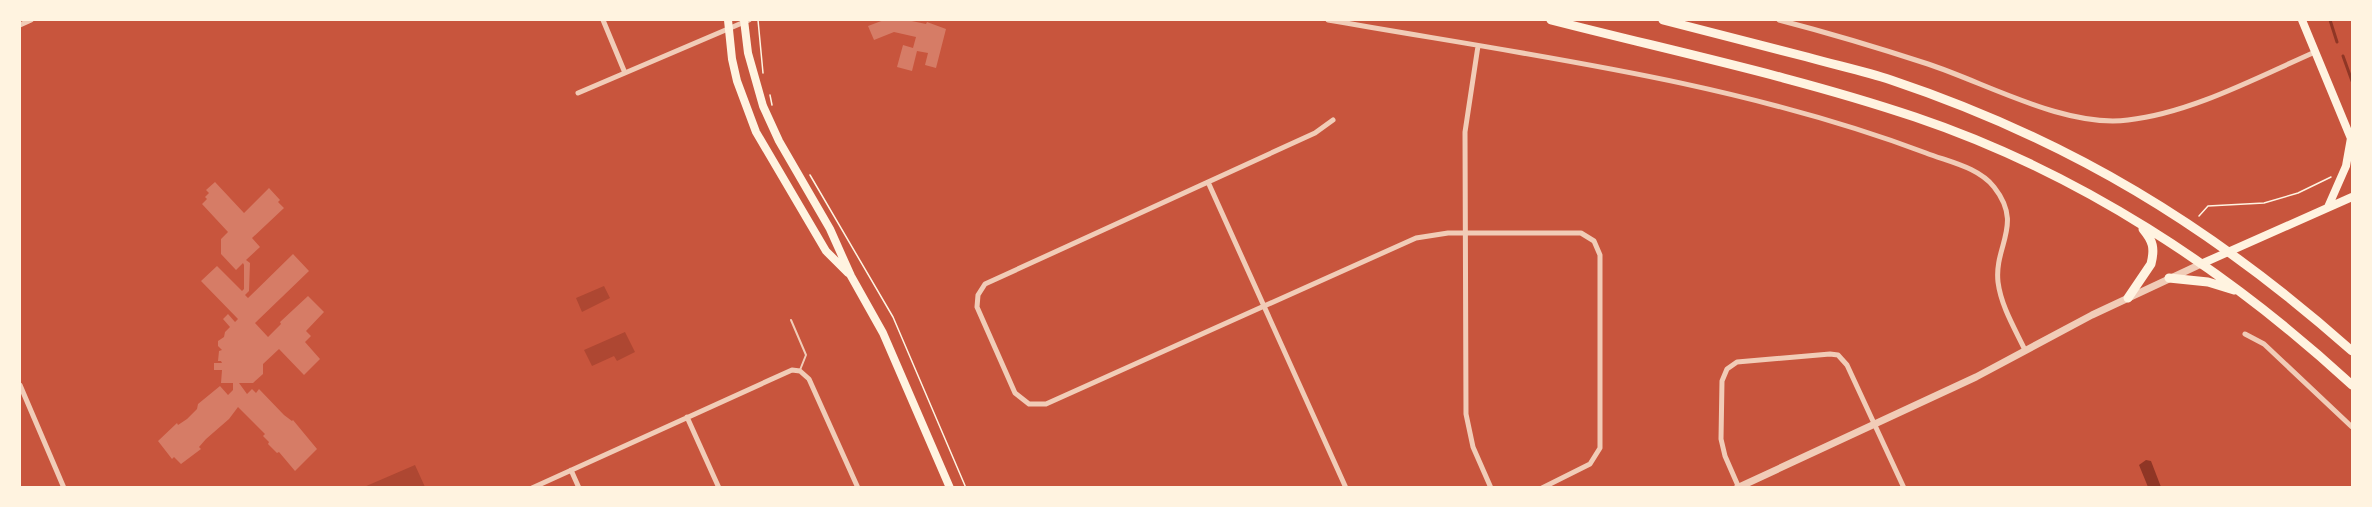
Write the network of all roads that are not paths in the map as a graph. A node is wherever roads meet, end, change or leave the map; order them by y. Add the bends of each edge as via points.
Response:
1 (31, 20) edge
2 (603, 20) edge
3 (728, 20) edge
4 (746, 20) edge
5 (1328, 20) edge
6 (1551, 20) edge
7 (1663, 20) edge
8 (1779, 20) edge
9 (2302, 20) edge
10 (20, 25) edge
11 (728, 28) junction
12 (1478, 46) junction
13 (2315, 51) junction
14 (625, 73) junction
15 (578, 93) dead end
16 (1333, 120) dead end
17 (2352, 140) edge
18 (1208, 182) junction
19 (2352, 197) edge
20 (2328, 207) junction
21 (2138, 222) junction
22 (1465, 232) junction
23 (2229, 251) junction
24 (2201, 264) junction
25 (852, 276) junction
26 (2169, 278) junction
27 (2242, 293) junction
28 (2128, 298) junction
29 (1263, 306) junction
30 (791, 320) dead end
31 (2245, 334) dead end
32 (2025, 350) junction
33 (2352, 351) edge
34 (800, 371) junction
35 (20, 385) edge
36 (2352, 386) edge
37 (687, 417) junction
38 (1876, 425) junction
39 (2352, 427) edge
40 (571, 470) junction
41 (1738, 487) edge
42 (64, 488) edge
43 (532, 488) edge
44 (579, 488) edge
45 (719, 488) edge
46 (858, 488) edge
47 (950, 488) edge
48 (1346, 488) edge
49 (1491, 488) edge
50 (1542, 488) edge
51 (1904, 488) edge

1 - 10 street
2 - 14 street
3 - 11 main road
4 - 11 street
4 - 25 main road via 748,53 763,106
5 - 12 street
6 - 21 highway via 1818,87 1916,117 2037,168
7 - 23 highway via 1888,79 1961,105 2094,166 2187,221
8 - 13 street via 1928,64 2063,113 2100,120 2125,121 2169,111
9 - 13 main road
11 - 14 street
11 - 25 main road via 737,81 756,132 826,251
12 - 22 street via 1465,132
12 - 32 street via 1723,94 1846,126 1973,170 1989,181 2006,209 2008,224 1998,285
13 - 17 main road
14 - 15 street
16 - 18 street via 1315,133
17 - 20 main road
18 - 29 street
18 - 29 street via 988,282 979,292 977,307 983,324 1015,393 1029,404 1046,404
19 - 20 main road
20 - 23 main road
21 - 24 highway
21 - 28 highway via 2153,241 2154,253
22 - 29 street via 1406,242
22 - 49 street via 1466,414 1473,447
22 - 50 street via 1581,233 1592,239 1600,255 1600,443 1595,459 1586,467
23 - 24 main road
23 - 33 highway
24 - 26 street
24 - 27 highway
25 - 47 main road via 887,342
26 - 27 highway via 2208,282
26 - 28 street
27 - 36 highway
28 - 32 street
29 - 48 street
30 - 34 lane via 806,356
31 - 39 street via 2264,344
32 - 38 street
34 - 37 street via 792,370
34 - 46 street via 809,379
35 - 42 street
37 - 40 street
37 - 45 street
38 - 41 street
38 - 41 street via 1847,365 1838,355 1732,364 1722,381 1721,439
38 - 51 street
40 - 43 street
40 - 44 street

